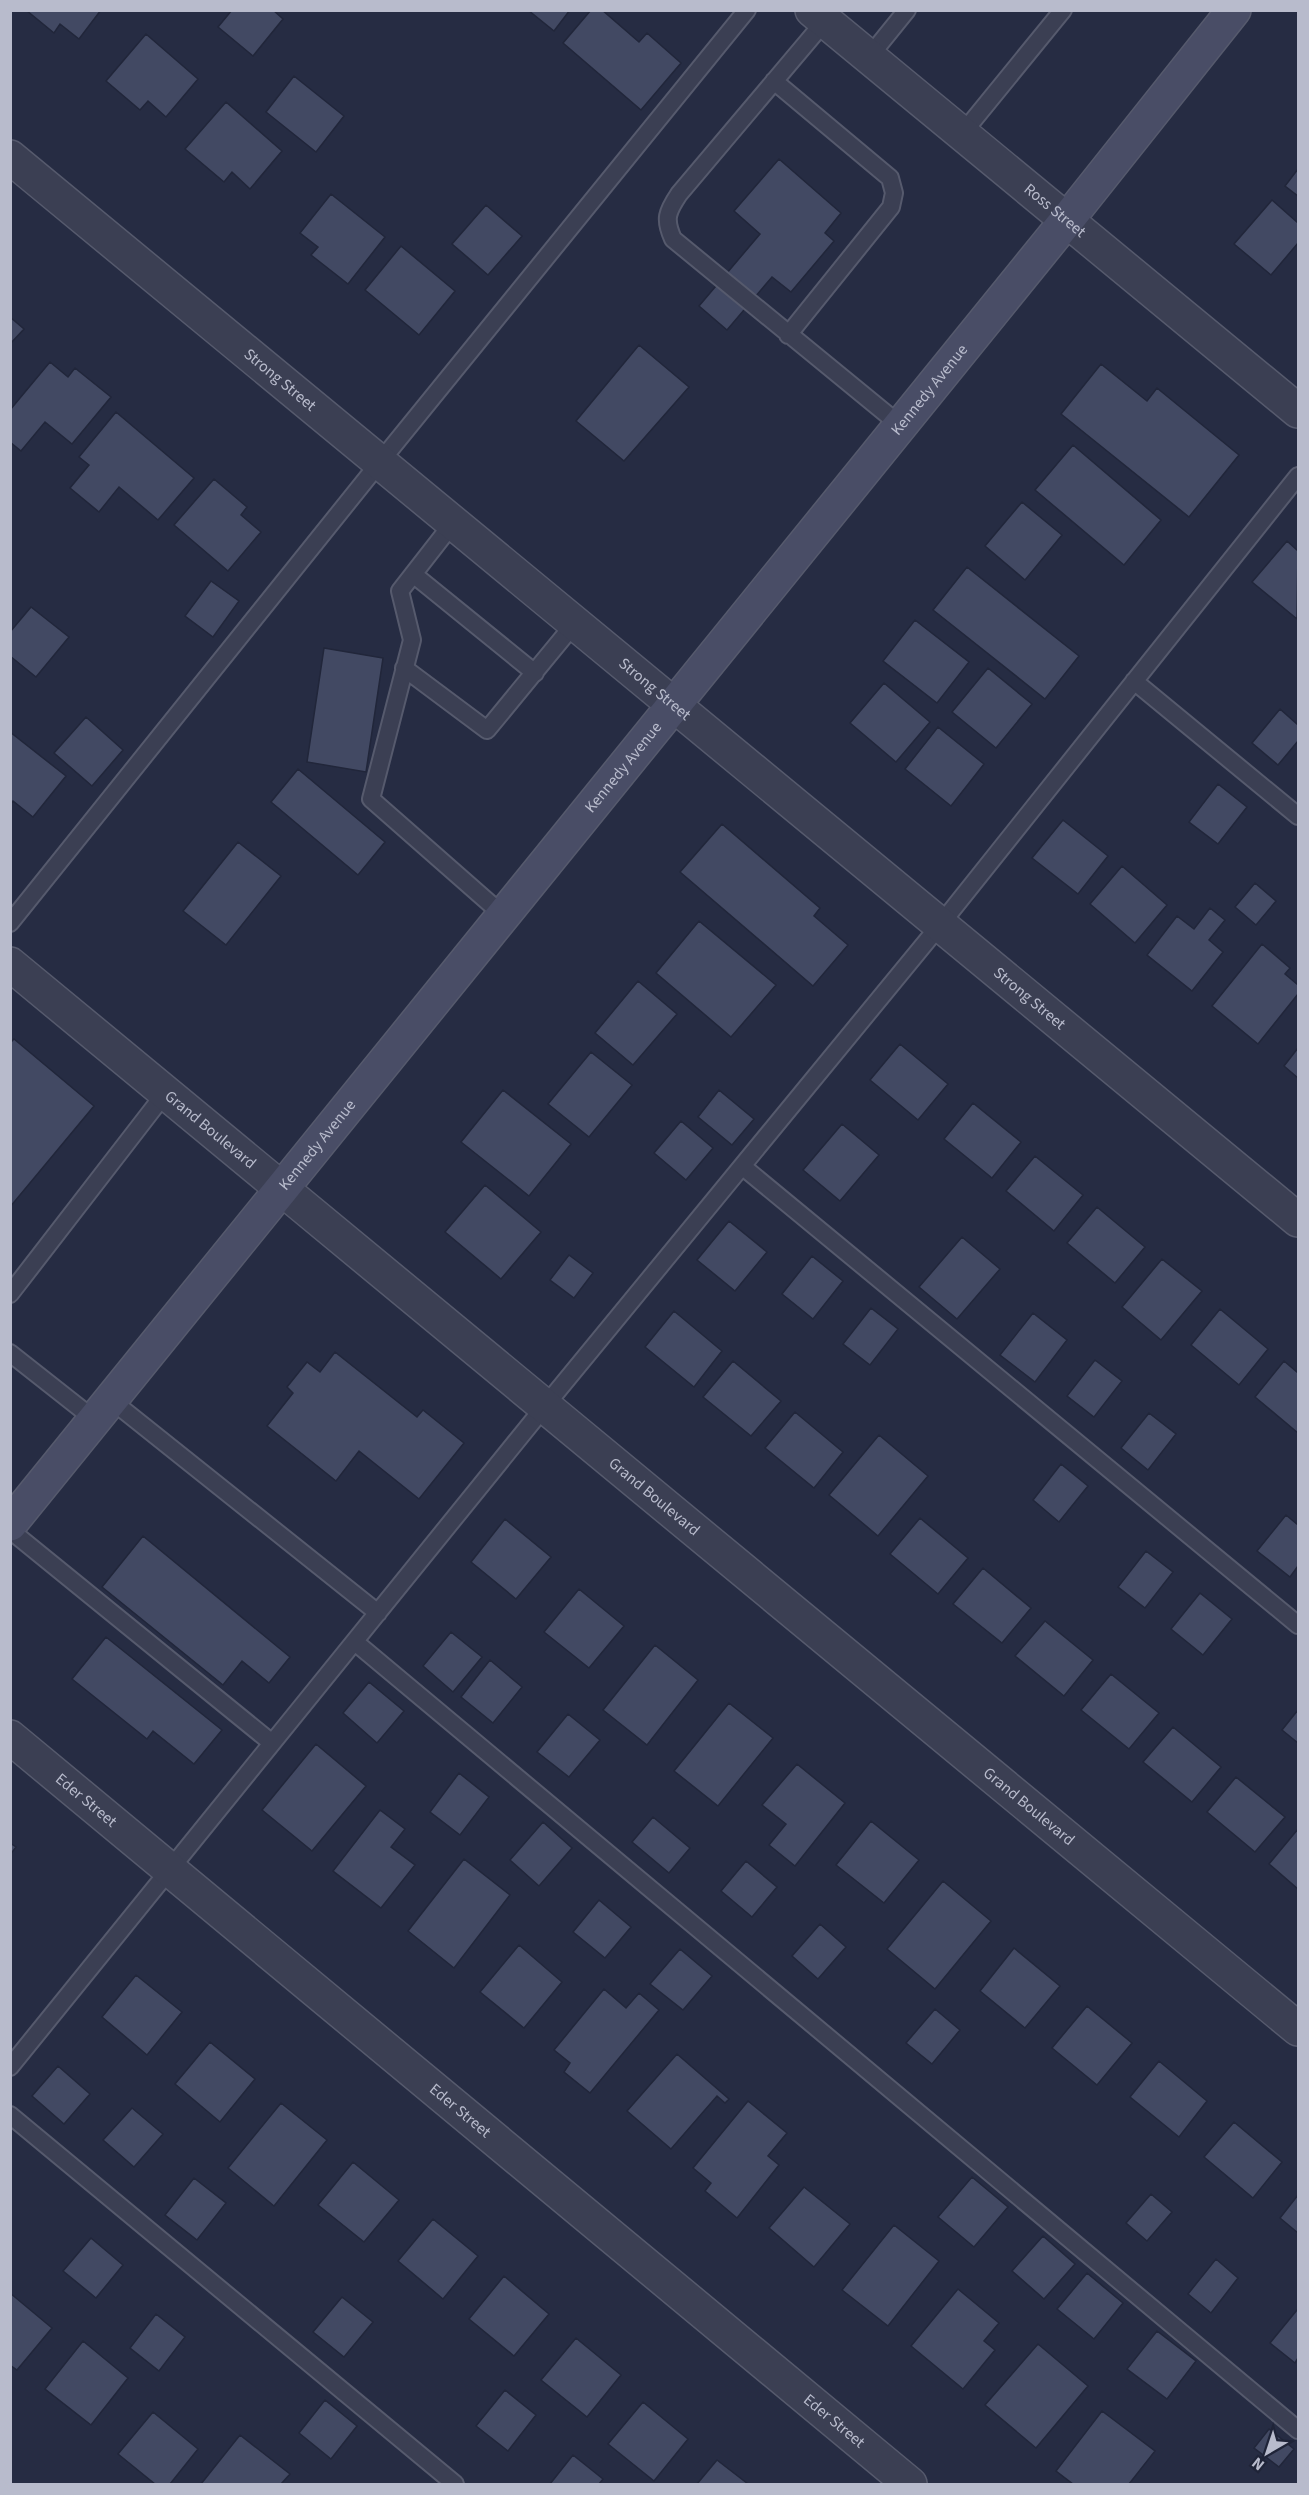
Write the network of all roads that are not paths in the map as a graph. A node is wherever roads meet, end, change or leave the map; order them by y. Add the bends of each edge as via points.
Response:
1 (747, 10) edge
2 (907, 10) edge
3 (1063, 10) edge
4 (1234, 10) edge
5 (818, 16) edge
6 (869, 57) junction
7 (774, 81) junction
8 (962, 134) junction
9 (10, 157) edge
10 (1067, 220) junction
11 (788, 335) junction
12 (1299, 411) edge
13 (900, 426) junction
14 (380, 462) junction
15 (1299, 476) edge
16 (453, 523) junction
17 (413, 574) junction
18 (575, 623) junction
19 (404, 668) junction
20 (535, 673) junction
21 (1134, 681) junction
22 (674, 705) junction
23 (1299, 816) edge
24 (503, 915) junction
25 (10, 923) edge
26 (940, 925) junction
27 (15, 976) edge
28 (166, 1092) junction
29 (742, 1166) junction
30 (282, 1187) junction
31 (1299, 1220) edge
32 (10, 1294) edge
33 (10, 1353) edge
34 (545, 1406) junction
35 (103, 1410) junction
36 (14, 1515) edge
37 (378, 1613) junction
38 (1299, 1625) edge
39 (355, 1642) junction
40 (10, 1737) edge
41 (272, 1743) junction
42 (171, 1870) junction
43 (1299, 2029) edge
44 (10, 2067) edge
45 (10, 2115) edge
46 (1299, 2430) edge
47 (455, 2484) edge
48 (910, 2484) edge

1 - 14 lane
2 - 6 lane
3 - 8 lane
4 - 10 street, Kennedy Avenue
5 - 6 street, Ross Street
5 - 7 lane
6 - 8 street, Ross Street
7 - 11 lane via 891,178 894,193 891,207
7 - 11 lane via 669,208 666,225 673,239
8 - 10 street, Ross Street
9 - 14 street, Strong Street
10 - 12 street, Ross Street
10 - 13 street, Kennedy Avenue
11 - 13 lane
13 - 22 street, Kennedy Avenue
14 - 16 street, Strong Street
14 - 25 lane
15 - 21 lane
16 - 17 lane
16 - 18 street, Strong Street
17 - 19 lane via 400,591 411,640
17 - 20 lane
18 - 20 lane
18 - 22 street, Strong Street
19 - 20 lane via 487,730
19 - 24 lane via 371,799
21 - 23 lane
21 - 26 lane
22 - 24 street, Kennedy Avenue
22 - 26 street, Strong Street
24 - 30 street, Kennedy Avenue
26 - 29 lane
26 - 31 street, Strong Street
27 - 28 street, Grand Boulevard
28 - 30 street, Grand Boulevard
28 - 32 lane
29 - 34 lane
29 - 38 lane
30 - 34 street, Grand Boulevard
30 - 35 street, Kennedy Avenue
33 - 35 lane
34 - 37 lane
34 - 43 street, Grand Boulevard
35 - 36 street, Kennedy Avenue
35 - 37 lane
36 - 41 lane
37 - 39 lane
39 - 41 lane
39 - 46 lane
40 - 42 street, Eder Street
41 - 42 lane
42 - 44 lane
42 - 48 street, Eder Street
45 - 47 lane

